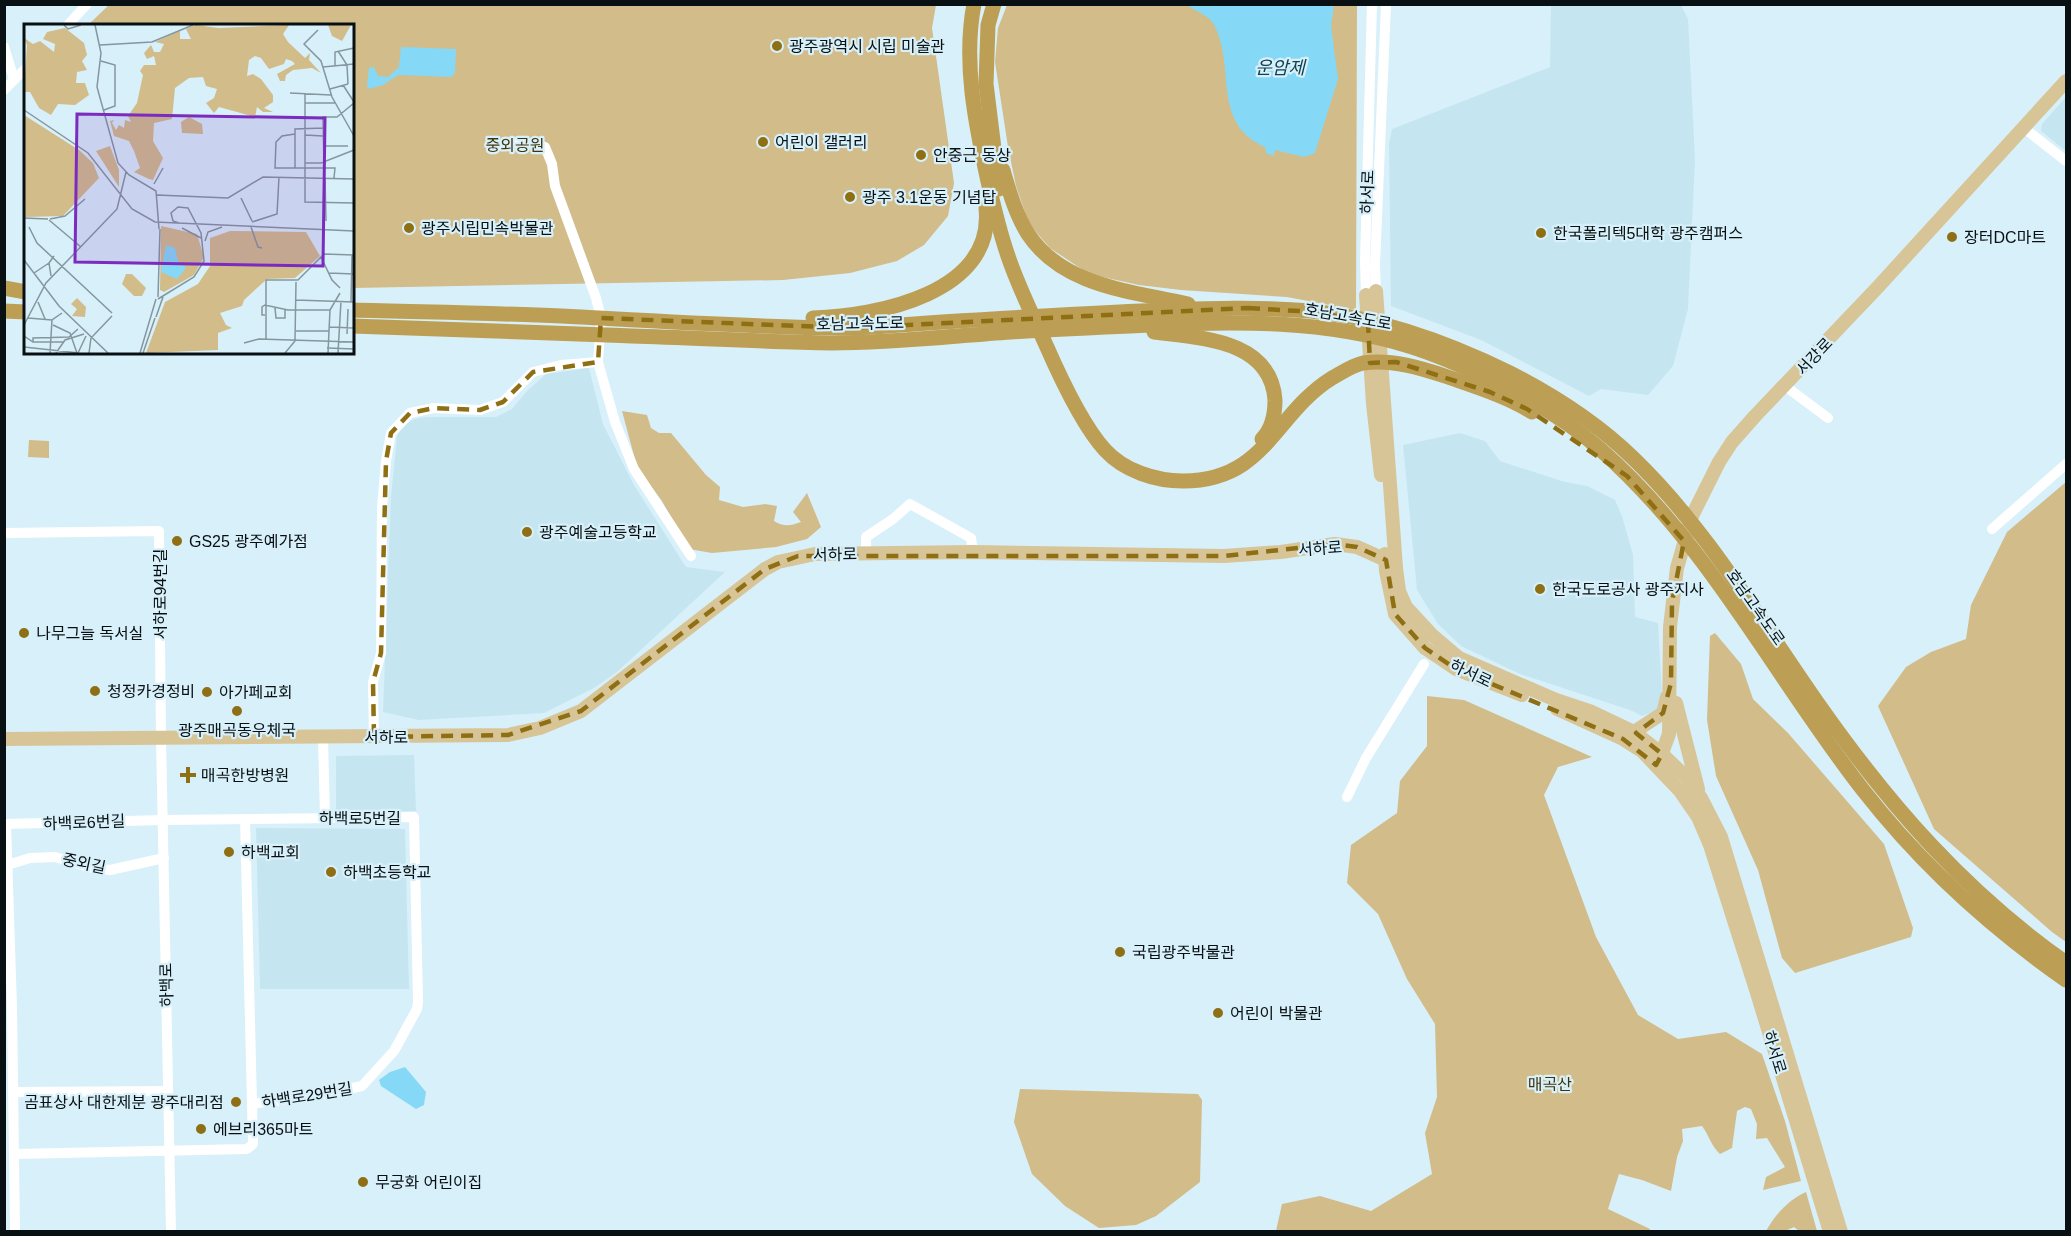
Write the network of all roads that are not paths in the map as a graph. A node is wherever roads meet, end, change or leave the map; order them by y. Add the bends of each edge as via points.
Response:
1 (87, 4) edge
2 (975, 4) edge
3 (994, 4) edge
4 (1372, 4) edge
5 (1386, 4) edge
6 (69, 24) edge
7 (4, 47) edge
8 (24, 70) edge
9 (14, 79) junction
10 (2067, 81) edge
11 (4, 90) edge
12 (2024, 128) junction
13 (992, 129) junction
14 (508, 142) dead end
15 (980, 146) junction
16 (2067, 161) edge
17 (4, 288) edge
18 (24, 293) edge
19 (1371, 293) junction
20 (24, 294) edge
21 (4, 295) edge
22 (1032, 301) junction
23 (1212, 309) junction
24 (354, 310) edge
25 (4, 311) edge
26 (24, 312) edge
27 (354, 326) edge
28 (737, 326) junction
29 (1121, 327) junction
30 (632, 328) junction
31 (598, 362) junction
32 (1063, 371) junction
33 (1785, 387) junction
34 (1828, 418) dead end
35 (2067, 464) edge
36 (1627, 476) junction
37 (1992, 529) dead end
38 (4, 533) edge
39 (973, 552) junction
40 (866, 554) junction
41 (691, 556) dead end
42 (1391, 564) junction
43 (1424, 664) dead end
44 (1671, 683) junction
45 (1634, 732) junction
46 (323, 737) junction
47 (374, 737) junction
48 (4, 739) edge
49 (161, 739) junction
50 (1659, 759) junction
51 (1347, 797) dead end
52 (1701, 798) junction
53 (325, 818) junction
54 (244, 819) junction
55 (163, 820) junction
56 (5, 824) edge
57 (164, 858) junction
58 (6, 866) edge
59 (2067, 963) edge
60 (2067, 980) edge
61 (8, 1007) edge
62 (362, 1086) joint
63 (168, 1091) junction
64 (14, 1092) junction
65 (252, 1104) junction
66 (170, 1151) junction
67 (14, 1154) junction
68 (15, 1232) edge
69 (171, 1232) edge
70 (1830, 1232) edge
71 (1841, 1232) edge

1 - 6 street
2 - 15 highway via 970,62
3 - 13 highway via 986,54
4 - 19 street, 하서로 via 1365,261
5 - 19 street, 하서로
7 - 9 street
8 - 9 street
9 - 11 street
10 - 12 main road, 서강로
12 - 16 street
12 - 33 main road, 서강로
13 - 22 highway via 1006,222
13 - 23 highway via 1018,214 1044,253 1068,271 1100,285
14 - 31 street via 545,147 552,164 555,186 601,318
15 - 22 highway via 1008,259
15 - 28 highway via 988,225 980,251 963,272 937,289 876,312 770,319
17 - 18 highway
19 - 42 main road, 하서로 via 1381,477
20 - 21 highway
22 - 32 highway
23 - 28 highway, 호남고속도로 via 848,328
23 - 59 highway, 호남고속도로 via 1315,312 1421,335 1478,357 1575,410 1634,458 1678,506 1823,711 1922,837 2002,915
24 - 30 highway, 호남고속도로 via 556,316
25 - 26 highway
27 - 30 highway, 호남고속도로 via 556,333
28 - 30 highway, 호남고속도로
29 - 30 highway, 호남고속도로 via 835,343
29 - 32 highway via 1230,344 1244,350 1264,371 1273,390 1275,412 1264,436 1243,456 1216,470 1179,475 1156,471 1136,463 1115,447
29 - 36 highway, 호남고속도로 via 1224,322 1300,325 1406,345 1457,363 1566,421
31 - 41 street via 615,422 634,469
31 - 47 street via 533,372 503,402 480,410 434,408 410,413 391,433 382,507 381,653 373,682
32 - 36 highway via 1072,399 1105,450 1123,465 1163,480 1204,480 1225,474 1267,445 1299,404 1318,387 1361,363 1395,362 1490,392 1527,409
33 - 34 street
33 - 44 main road, 서강로 via 1744,429 1699,498 1676,577 1670,627
35 - 37 street
36 - 60 highway, 호남고속도로 via 1657,506 1728,597 1862,789 1907,842 1976,910
38 - 49 street, 서하로94번길 via 159,531
39 - 40 main road, 서하로
39 - 40 street via 971,538 910,504 866,537
39 - 42 main road, 서하로 via 1224,556 1335,544 1357,547
40 - 47 main road, 서하로 via 815,554 778,562 581,711 540,728 508,735
42 - 45 main road, 하서로 via 1406,607 1459,658
42 - 50 main road, 하서로 via 1386,571 1395,614 1425,648 1456,669 1579,718
43 - 51 street via 1366,758
44 - 45 main road via 1663,713
44 - 50 main road, 서강로 via 1669,734
44 - 52 main road, 서강로
45 - 50 main road, 하서로
46 - 47 main road, 서하로
46 - 49 main road, 서하로
46 - 53 street
48 - 49 main road, 서하로
49 - 55 street, 하백로
50 - 52 main road, 하서로 via 1687,778
50 - 70 main road, 하서로 via 1698,817 1710,845
52 - 71 main road, 하서로 via 1720,837
53 - 54 street, 하백로5번길
53 - 62 street, 하백로5번길 via 414,817 417,1010 394,1051
54 - 55 street, 하백로5번길
54 - 65 street
55 - 56 street, 하백로6번길
55 - 57 street, 하백로
56 - 58 street
57 - 58 street, 중외길 via 110,870 55,857 30,858
57 - 63 street, 하백로
58 - 61 street
61 - 64 street
62 - 65 street, 하백로29번길
63 - 64 street
63 - 66 street, 하백로
64 - 67 street
65 - 66 street via 250,1148
66 - 67 street
66 - 69 street, 하백로
67 - 68 street

